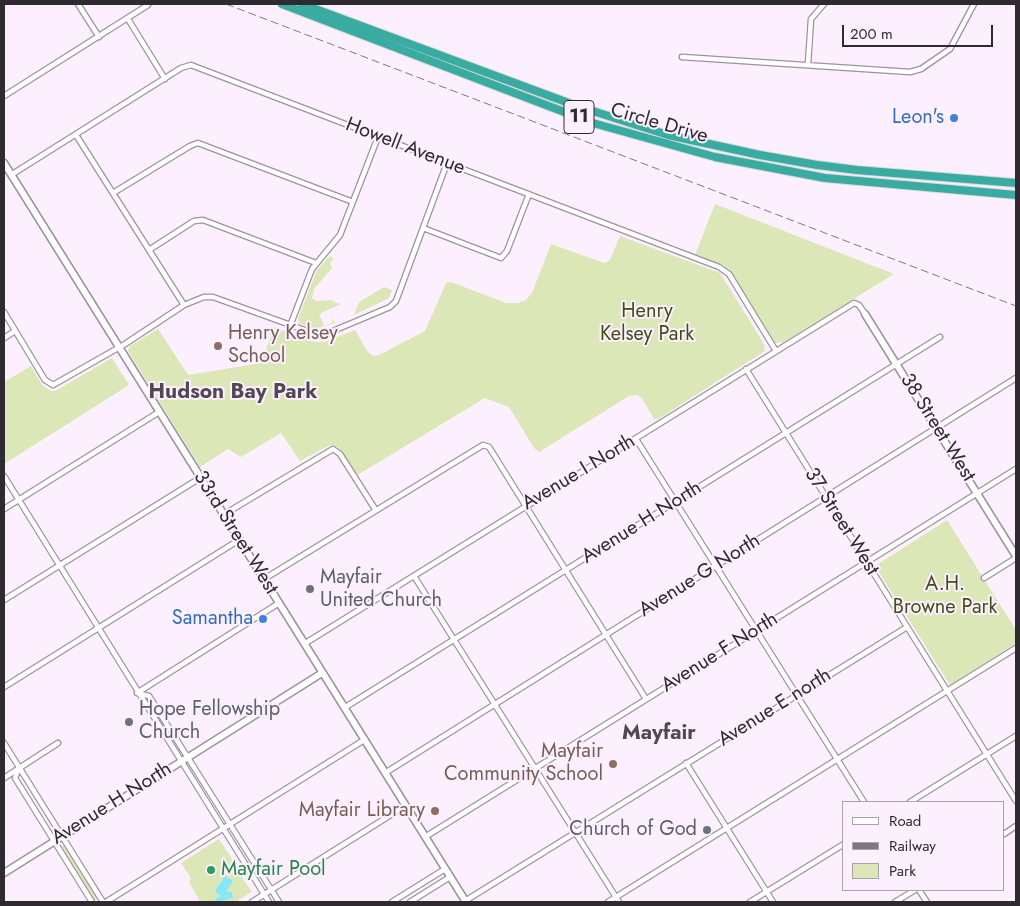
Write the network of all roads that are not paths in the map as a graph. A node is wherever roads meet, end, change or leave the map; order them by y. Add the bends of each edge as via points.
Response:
1 (78, 4) edge
2 (282, 4) edge
3 (302, 4) edge
4 (824, 4) edge
5 (974, 4) edge
6 (148, 5) dead end
7 (128, 19) junction
8 (99, 37) junction
9 (682, 57) dead end
10 (808, 64) junction
11 (165, 78) junction
12 (4, 96) edge
13 (76, 135) junction
14 (378, 137) junction
15 (4, 163) edge
16 (447, 163) junction
17 (11, 175) junction
18 (1016, 183) edge
19 (113, 193) junction
20 (529, 194) junction
21 (1015, 194) edge
22 (354, 202) junction
23 (423, 228) junction
24 (149, 250) junction
25 (316, 263) junction
26 (854, 303) joint
27 (184, 305) junction
28 (4, 312) edge
29 (865, 314) joint
30 (290, 326) junction
31 (15, 331) junction
32 (4, 338) edge
33 (940, 338) dead end
34 (118, 348) junction
35 (776, 352) junction
36 (897, 364) junction
37 (746, 369) junction
38 (1016, 378) edge
39 (159, 412) junction
40 (937, 428) junction
41 (786, 432) junction
42 (636, 438) junction
43 (1016, 469) edge
44 (4, 476) edge
45 (200, 478) junction
46 (977, 493) junction
47 (826, 498) junction
48 (18, 500) junction
49 (675, 502) junction
50 (526, 506) junction
51 (4, 509) edge
52 (375, 509) junction
53 (223, 515) junction
54 (239, 540) junction
55 (1016, 557) edge
56 (866, 562) junction
57 (59, 566) junction
58 (716, 566) junction
59 (565, 571) junction
60 (414, 576) junction
61 (264, 578) junction
62 (984, 578) dead end
63 (4, 600) edge
64 (279, 603) junction
65 (907, 627) junction
66 (98, 629) junction
67 (756, 630) junction
68 (605, 635) junction
69 (454, 639) junction
70 (304, 644) junction
71 (1016, 648) edge
72 (322, 672) junction
73 (4, 687) edge
74 (948, 691) junction
75 (137, 693) junction
76 (796, 695) junction
77 (646, 699) junction
78 (495, 703) junction
79 (344, 708) junction
80 (1016, 736) edge
81 (364, 740) junction
82 (4, 743) edge
83 (58, 743) dead end
84 (988, 754) junction
85 (188, 756) junction
86 (836, 759) junction
87 (180, 761) junction
88 (686, 763) junction
89 (19, 768) junction
90 (535, 768) junction
91 (384, 773) junction
92 (4, 778) edge
93 (863, 801) edge
94 (912, 801) edge
95 (1016, 801) edge
96 (405, 806) junction
97 (230, 824) junction
98 (1016, 826) edge
99 (726, 828) junction
100 (223, 829) junction
101 (576, 832) junction
102 (1005, 833) edge
103 (62, 836) junction
104 (425, 837) junction
105 (54, 841) junction
106 (842, 845) edge
107 (444, 869) junction
108 (4, 873) edge
109 (450, 877) junction
110 (271, 890) junction
111 (915, 891) edge
112 (918, 891) edge
113 (766, 892) junction
114 (264, 894) junction
115 (616, 897) junction
116 (92, 902) edge
117 (104, 902) edge
118 (252, 902) edge
119 (269, 902) edge
120 (279, 902) edge
121 (392, 902) edge
122 (410, 902) edge
123 (465, 902) edge
124 (608, 902) edge
125 (619, 902) edge
126 (750, 902) edge
127 (773, 902) edge
128 (895, 902) edge
129 (927, 902) edge

1 - 8 street
2 - 21 highway, Circle Drive / 11 via 593,123 715,157 825,178
3 - 18 highway, Circle Drive / 11 via 574,106 677,137 833,167
4 - 10 street via 812,19
5 - 10 street via 950,50 916,71
6 - 7 street
7 - 8 street
7 - 11 street
8 - 12 street
9 - 10 street
11 - 13 street, Howell Avenue
11 - 14 street, Howell Avenue via 191,66
13 - 17 street, Howell Avenue
13 - 19 street
14 - 16 street, Howell Avenue
14 - 22 street
15 - 17 main road, 33rd Street West
16 - 20 street, Howell Avenue
16 - 23 street
17 - 34 main road, 33rd Street West
19 - 22 street via 198,143
19 - 24 street
20 - 23 street via 507,251 501,258
20 - 35 street, Howell Avenue via 724,270
22 - 25 street via 340,235
23 - 30 street via 398,297 390,307 321,336
24 - 25 street via 194,221 203,220
24 - 27 street
25 - 30 street
26 - 29 street, 38 Street West via 859,304
26 - 35 street, Avenue I North
27 - 30 street via 200,298 213,298
27 - 34 street
28 - 31 street
29 - 36 main road, 38 Street West
31 - 32 street
31 - 34 street via 45,380 53,385
33 - 36 street, Avenue H North
34 - 39 main road, 33rd Street West
35 - 37 street, Avenue I North
36 - 40 main road, 38 Street West
36 - 41 street, Avenue H North
37 - 41 street, 37 Street West
37 - 42 street, Avenue I North
38 - 40 street, Avenue G North
39 - 45 main road, 33rd Street West
39 - 48 street
40 - 46 main road, 38 Street West
40 - 47 street, Avenue G North
41 - 47 street, 37 Street West
41 - 49 street, Avenue H North
42 - 49 street
42 - 50 street, Avenue I North
43 - 46 street, Avenue F North
44 - 48 street
45 - 53 main road, 33rd Street West
45 - 57 street
46 - 55 main road, 38 Street West
46 - 56 street, Avenue F North
47 - 56 street, 37 Street West
47 - 58 street, Avenue G North
48 - 51 street
48 - 57 street
49 - 58 street
49 - 59 street, Avenue H North
50 - 52 street via 489,447 478,445
50 - 59 street
50 - 60 street, Avenue I North
52 - 53 street via 340,454 333,449
52 - 61 street
53 - 54 main road, 33rd Street West
54 - 61 main road, 33rd Street West
54 - 66 street
55 - 62 street
56 - 65 street, 37 Street West
56 - 67 street, Avenue F North
57 - 63 street
57 - 66 street
58 - 67 street
58 - 68 street, Avenue G North
59 - 68 street
59 - 69 street, Avenue H North
60 - 69 street
60 - 70 street, Avenue I North
61 - 64 main road, 33rd Street West
64 - 70 main road, 33rd Street West
64 - 75 street
65 - 74 street, 37 Street West
65 - 76 street, Avenue E north
66 - 73 street
66 - 75 street
67 - 76 street
67 - 77 street, Avenue F North
68 - 77 street
68 - 78 street, Avenue G North
69 - 78 street
69 - 79 street, Avenue H North
70 - 72 main road, 33rd Street West
71 - 74 street
72 - 79 main road, 33rd Street West
72 - 85 main road, Avenue H North
74 - 84 street, 37 Street West
74 - 86 street
75 - 85 street via 149,696
75 - 87 street
76 - 86 street
76 - 88 street, Avenue E north
77 - 90 street, Avenue F North
78 - 90 street
78 - 91 street, Avenue G North
79 - 81 main road, 33rd Street West
80 - 84 street
81 - 91 main road, 33rd Street West
81 - 97 street
82 - 89 street
83 - 89 street
84 - 94 street
84 - 95 street, 37 Street West
85 - 87 main road, Avenue H North
85 - 97 street
86 - 93 street
86 - 99 street
87 - 100 street
87 - 103 main road, Avenue H North
88 - 99 street
88 - 101 street, Avenue E north
89 - 92 street
89 - 103 street
89 - 105 street via 15,778
90 - 101 street
90 - 104 street, Avenue F North
91 - 96 main road, 33rd Street West
96 - 104 main road, 33rd Street West
96 - 110 street
97 - 100 street
97 - 110 street
98 - 102 street
99 - 113 street
99 - 115 street
100 - 114 street
100 - 117 street
101 - 115 street
101 - 123 street, Avenue E north
103 - 105 main road, Avenue H North
103 - 117 street
104 - 107 main road, 33rd Street West
105 - 108 main road, Avenue H North
105 - 116 street
106 - 113 street
107 - 109 main road, 33rd Street West
107 - 121 street
109 - 122 street
109 - 123 main road, 33rd Street West
110 - 114 street
110 - 120 street
111 - 128 street
112 - 129 street
113 - 126 street
113 - 127 street
114 - 118 street
114 - 119 street
115 - 124 street
115 - 125 street

